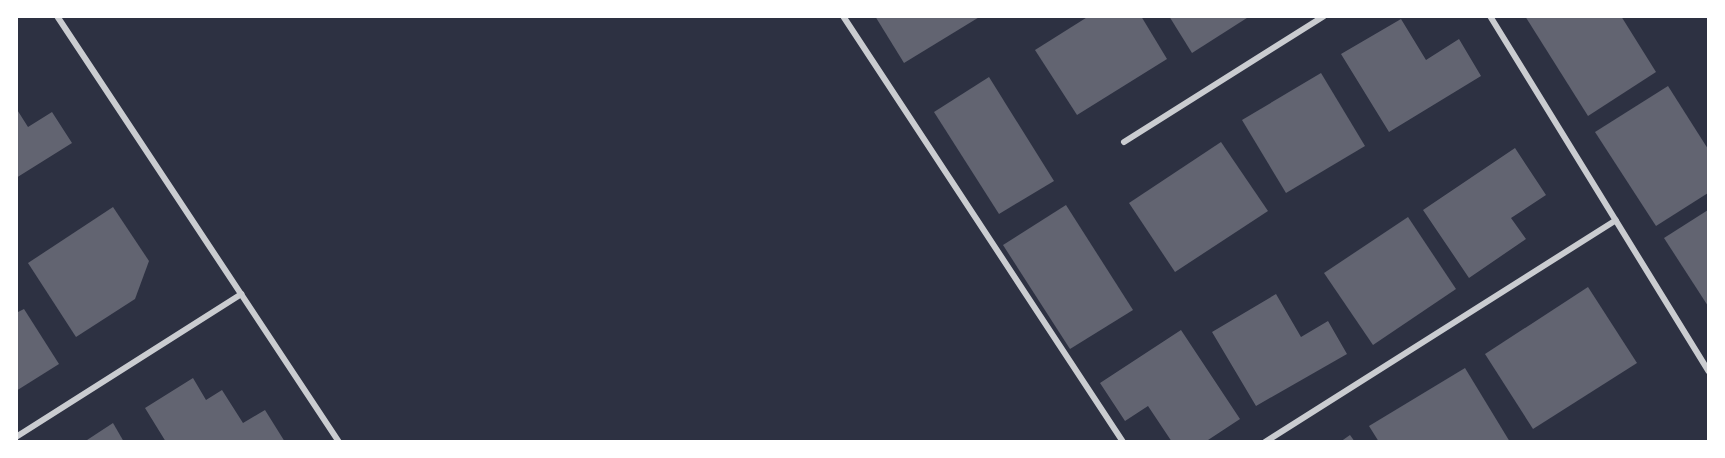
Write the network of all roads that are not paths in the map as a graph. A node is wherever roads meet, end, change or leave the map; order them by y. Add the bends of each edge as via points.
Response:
1 (57, 16) edge
2 (843, 16) edge
3 (1324, 16) edge
4 (1490, 16) edge
5 (1124, 142) dead end
6 (1616, 220) junction
7 (241, 294) junction
8 (1707, 367) edge
9 (16, 437) edge
10 (339, 441) edge
11 (1123, 441) edge
12 (1265, 441) edge

1 - 7 street
2 - 11 street
3 - 5 street
4 - 6 street
6 - 8 street
6 - 12 street
7 - 9 street
7 - 10 street

